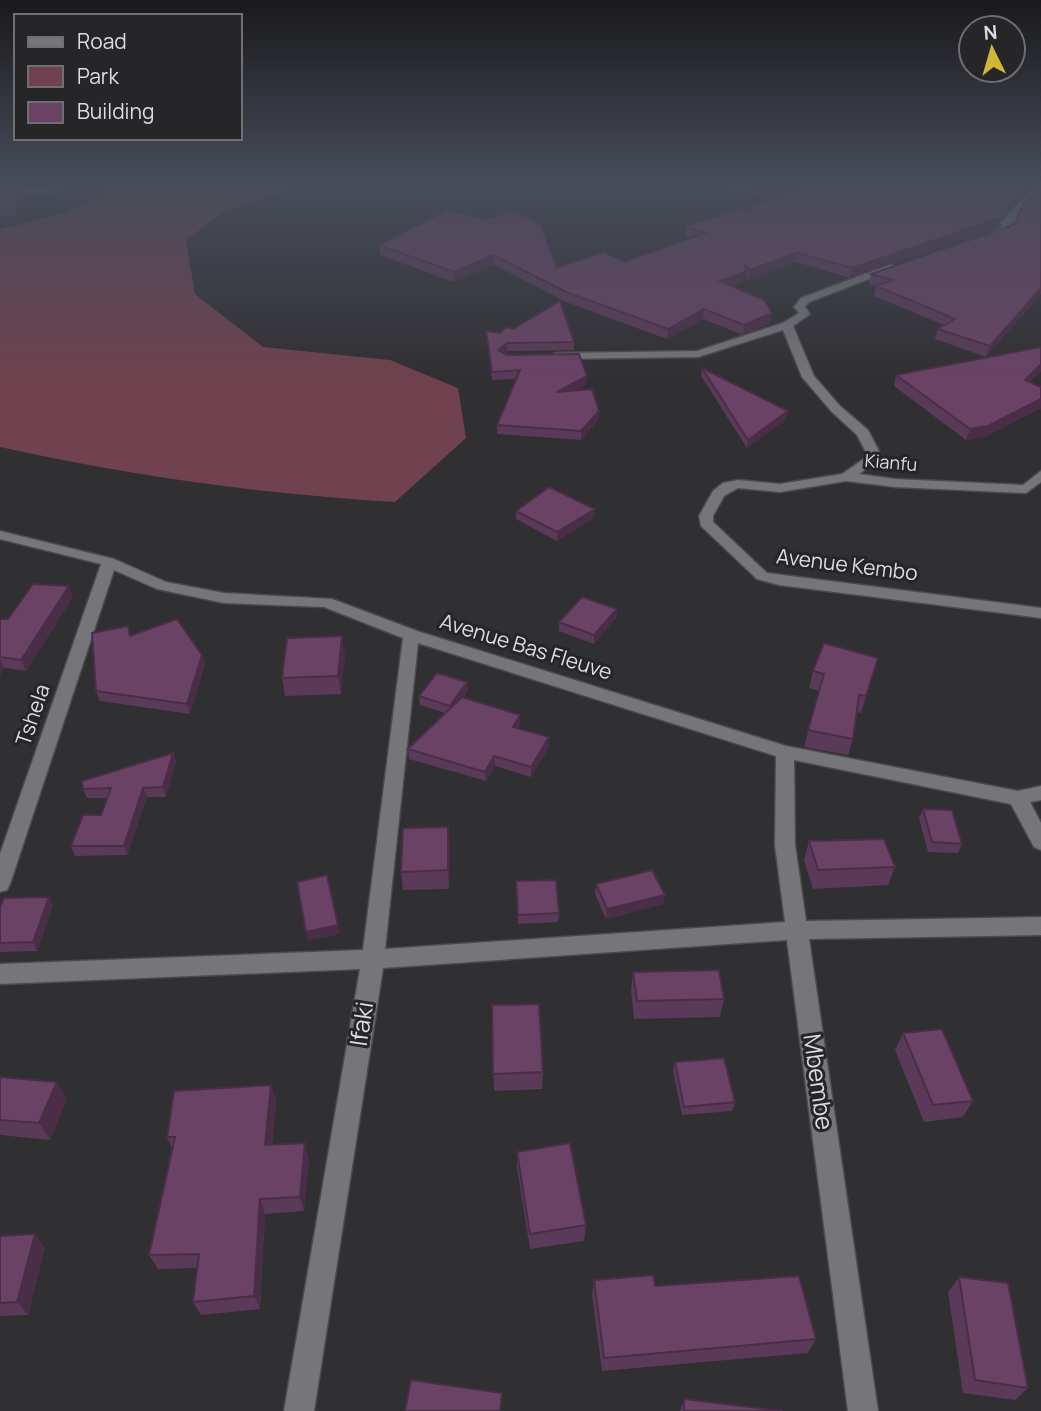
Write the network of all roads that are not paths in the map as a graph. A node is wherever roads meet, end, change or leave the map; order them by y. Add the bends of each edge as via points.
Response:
1 (908, 262) edge
2 (787, 325) junction
3 (545, 357) edge
4 (1041, 475) edge
5 (846, 477) junction
6 (0, 535) edge
7 (109, 562) junction
8 (1041, 613) edge
9 (411, 635) junction
10 (785, 752) junction
11 (1041, 793) edge
12 (1018, 798) junction
13 (1041, 842) edge
14 (0, 884) edge
15 (1041, 926) edge
16 (797, 930) junction
17 (373, 959) junction
18 (0, 974) edge
19 (299, 1411) edge
20 (863, 1411) edge

1 - 2 street via 805,300 799,307 805,314
2 - 3 street via 698,354
2 - 5 street, Kianfu via 808,377 863,433 875,457
4 - 5 street, Kianfu via 1026,489 1006,490
5 - 8 street, Avenue Kembo via 780,488 728,486 718,494 706,523 762,576
6 - 7 street, Avenue Bas Fleuve
7 - 9 street, Avenue Bas Fleuve via 162,586 224,598 326,602
7 - 14 street, Tshela
9 - 10 street, Avenue Bas Fleuve
9 - 17 street, Ifaki
10 - 12 street, Avenue Bas Fleuve
10 - 16 street, Mbembe via 785,845
11 - 12 street, Avenue Bas Fleuve
12 - 13 street
15 - 16 street
16 - 17 street
16 - 20 street, Mbembe
17 - 18 street
17 - 19 street, Ifaki

